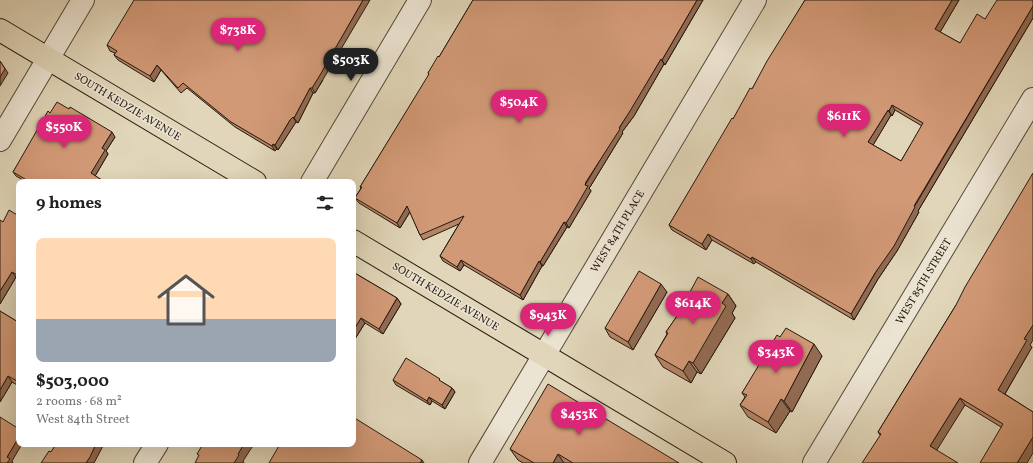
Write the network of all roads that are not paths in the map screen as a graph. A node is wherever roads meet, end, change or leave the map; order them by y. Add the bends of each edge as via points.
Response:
1 (83, 0) edge
2 (420, 0) edge
3 (755, 0) edge
4 (0, 30) edge
5 (48, 58) junction
6 (1033, 99) edge
7 (0, 140) edge
8 (250, 179) edge
9 (314, 179) edge
10 (356, 242) edge
11 (544, 355) junction
12 (155, 447) edge
13 (145, 463) edge
14 (480, 463) edge
15 (725, 463) edge
16 (814, 463) edge

1 - 5 street
2 - 9 street
3 - 11 street, WEST 84TH PLACE
4 - 5 main road, SOUTH KEDZIE AVENUE
5 - 7 street
5 - 8 main road, SOUTH KEDZIE AVENUE
6 - 16 street, WEST 85TH STREET
10 - 11 main road, SOUTH KEDZIE AVENUE
11 - 14 street, WEST 84TH PLACE
11 - 15 main road, SOUTH KEDZIE AVENUE
12 - 13 street

